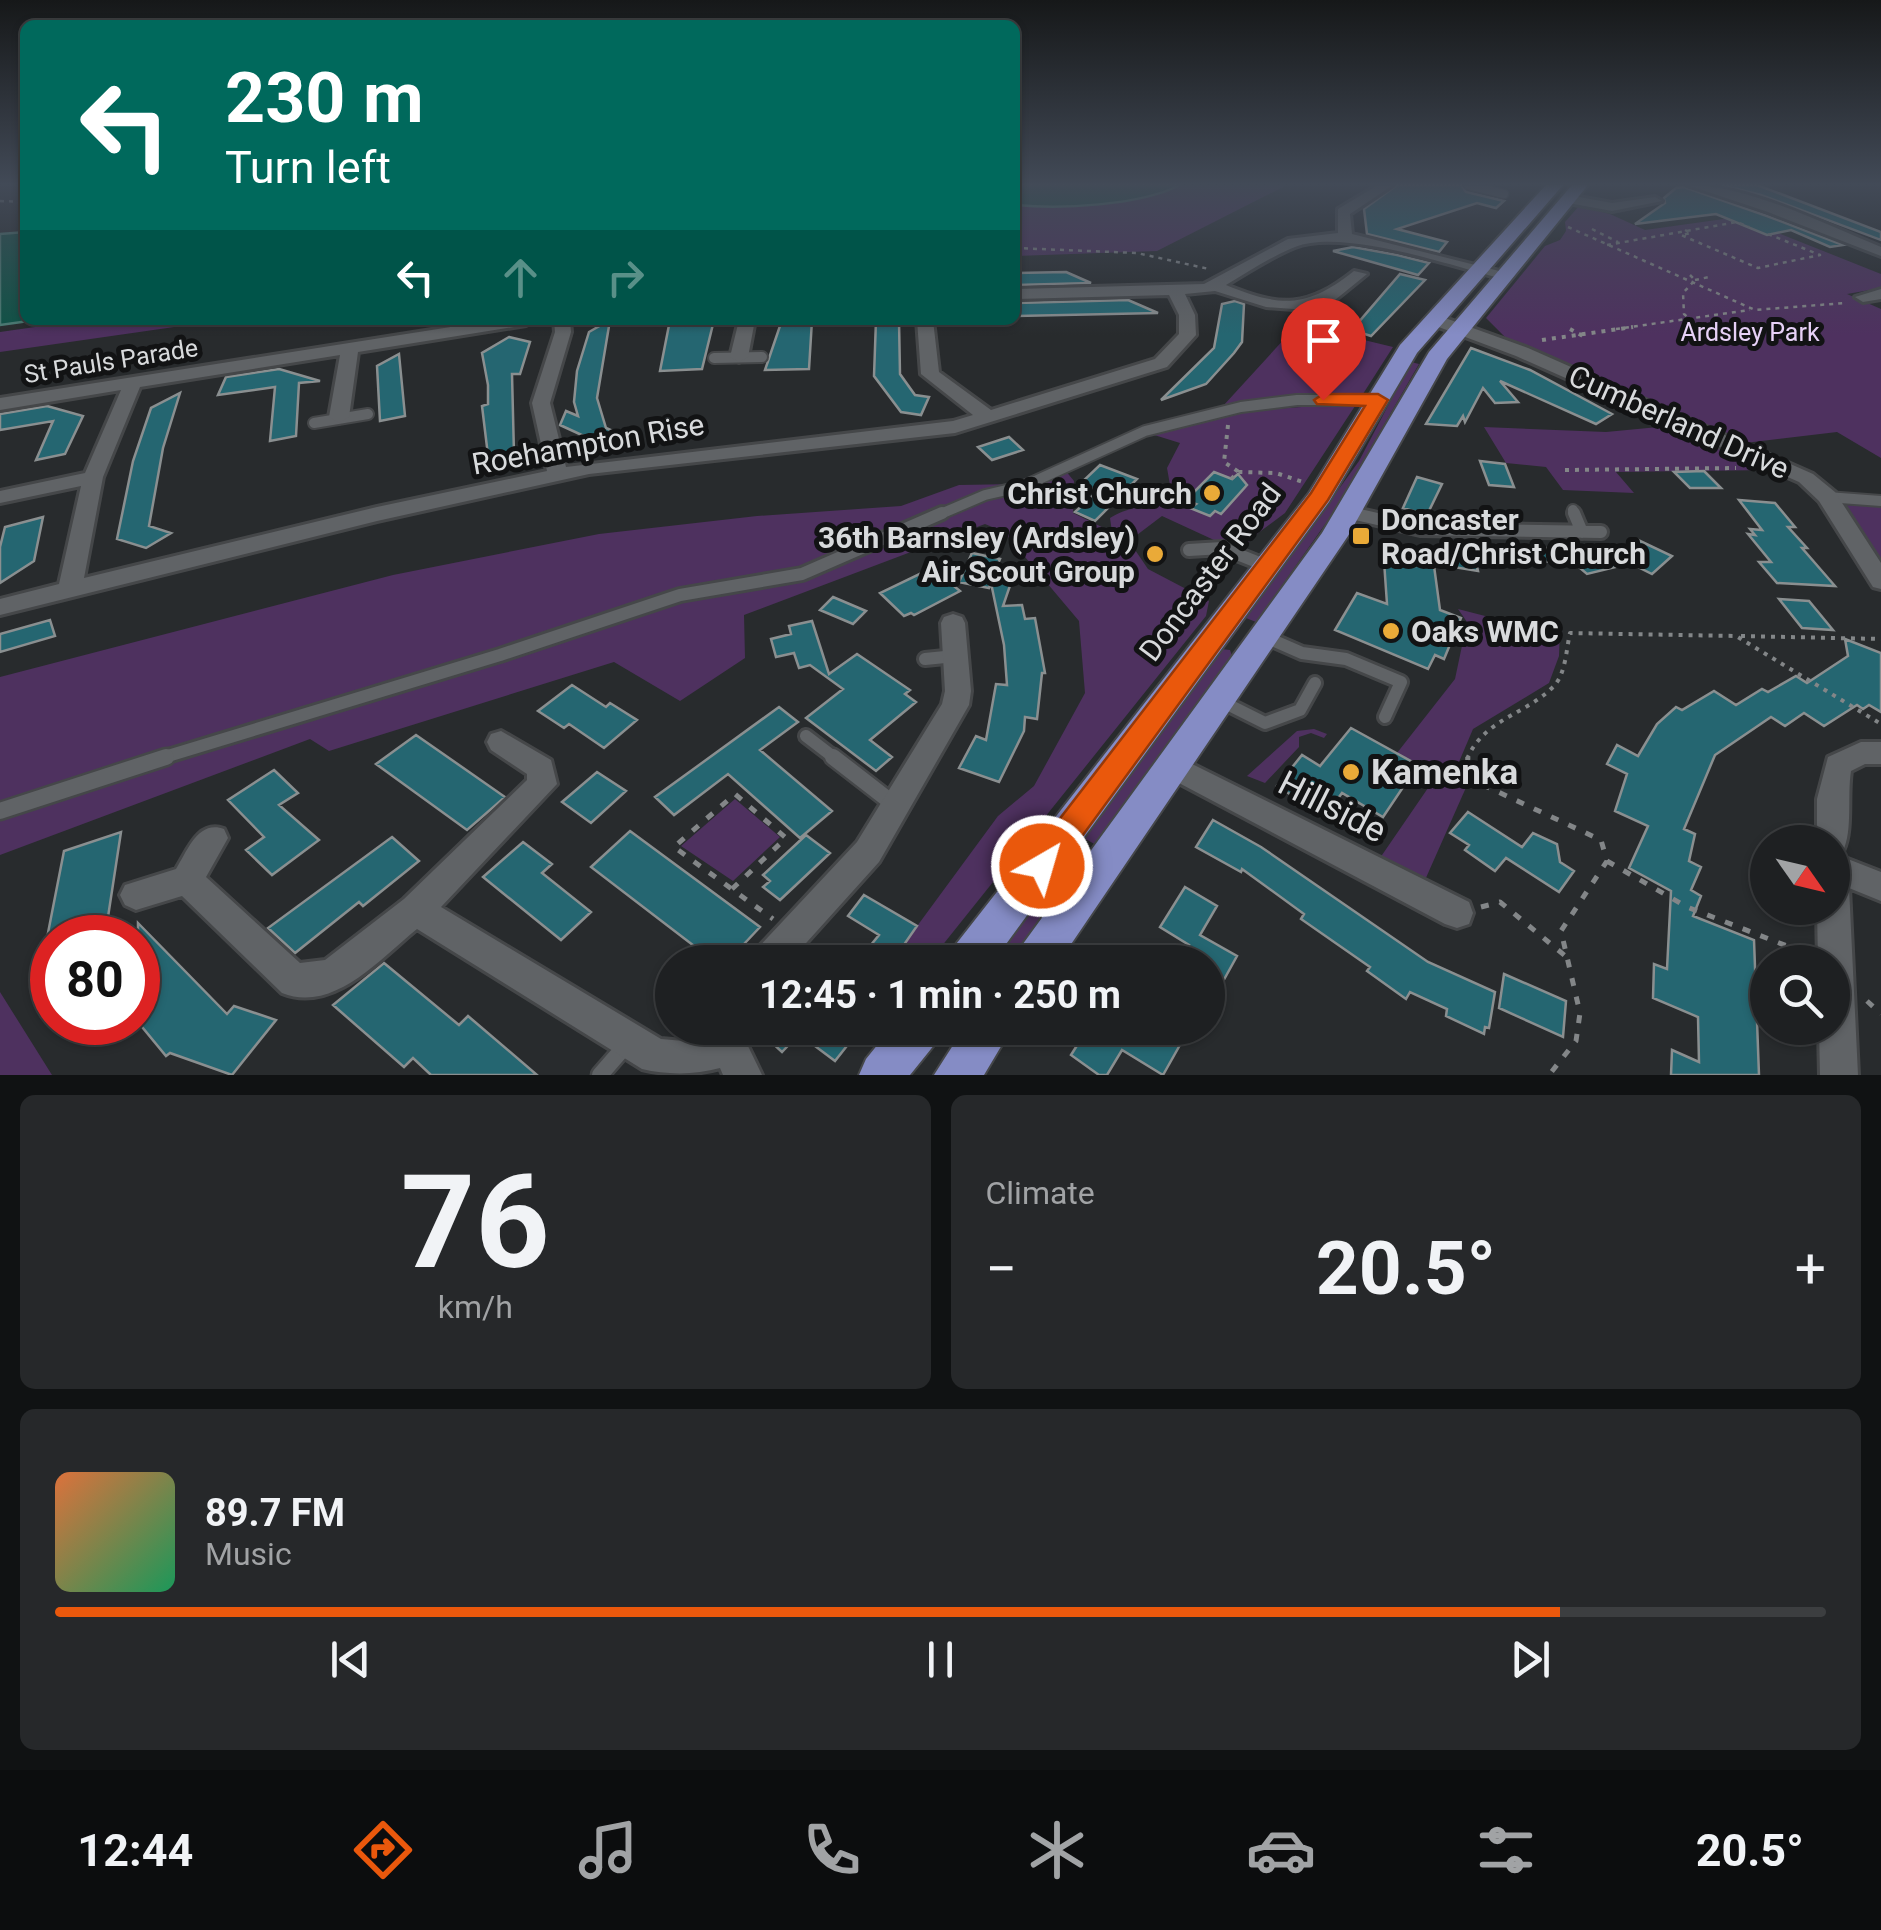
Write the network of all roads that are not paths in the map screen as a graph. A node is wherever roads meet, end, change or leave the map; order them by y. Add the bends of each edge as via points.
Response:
1 (1525, 235) edge
2 (1533, 235) edge
3 (1839, 235) edge
4 (1345, 238) joint
5 (1881, 252) edge
6 (1491, 271) junction
7 (1358, 274) dead end
8 (1216, 286) junction
9 (1175, 291) junction
10 (1020, 294) edge
11 (1881, 294) edge
12 (1863, 297) road end
13 (1446, 324) junction
14 (495, 325) edge
15 (562, 325) edge
16 (746, 325) edge
17 (925, 325) edge
18 (350, 348) junction
19 (738, 357) junction
20 (762, 357) dead end
21 (714, 358) dead end
22 (133, 383) junction
23 (1378, 400) junction
24 (0, 404) edge
25 (368, 414) dead end
26 (988, 417) junction
27 (338, 418) junction
28 (314, 423) dead end
29 (558, 475) junction
30 (93, 477) junction
31 (0, 497) edge
32 (1827, 498) junction
33 (1881, 501) edge
34 (1574, 510) dead end
35 (1349, 513) junction
36 (1582, 532) junction
37 (1601, 532) dead end
38 (1188, 550) dead end
39 (1267, 566) junction
40 (1881, 580) edge
41 (70, 590) junction
42 (0, 607) edge
43 (952, 623) dead end
44 (1222, 629) junction
45 (1260, 640) junction
46 (1314, 683) dead end
47 (1219, 700) junction
48 (1385, 717) dead end
49 (806, 736) dead end
50 (501, 742) dead end
51 (1881, 753) edge
52 (1172, 766) junction
53 (895, 805) junction
54 (0, 811) edge
55 (1832, 825) edge
56 (213, 838) dead end
57 (1850, 876) edge
58 (187, 880) junction
59 (1881, 887) edge
60 (136, 895) dead end
61 (416, 910) junction
62 (1457, 913) road end
63 (1834, 925) edge
64 (783, 945) edge
65 (981, 945) edge
66 (1047, 945) edge
67 (630, 1041) junction
68 (905, 1045) edge
69 (978, 1045) edge
70 (734, 1050) edge
71 (600, 1075) edge
72 (882, 1075) edge
73 (957, 1075) edge
74 (1840, 1075) edge

1 - 6 highway, Doncaster Road
2 - 6 highway, Doncaster Road
3 - 5 street
4 - 6 street
4 - 8 street via 1293,242
6 - 13 highway, Doncaster Road
7 - 8 street via 1309,304 1254,299
8 - 9 street
9 - 10 street
9 - 26 street, Roehampton Rise via 1188,335 1161,363
11 - 12 street
13 - 23 highway, Doncaster Road via 1408,350
13 - 32 street, Cumberland Drive via 1774,462
13 - 35 highway, Doncaster Road
14 - 18 street, St Pauls Parade
15 - 29 street via 540,402
16 - 19 street
17 - 26 street via 930,374
18 - 22 street, St Pauls Parade
18 - 27 street
19 - 20 lane
19 - 21 lane
22 - 24 street, St Pauls Parade
22 - 30 street
23 - 39 highway, Doncaster Road via 1344,461
23 - 54 lane via 1297,400 1145,430 802,574 618,613
25 - 27 lane
26 - 29 street, Roehampton Rise via 931,430 627,461
27 - 28 lane
29 - 41 street, Roehampton Rise
30 - 31 street
30 - 41 street
32 - 33 lane
32 - 40 street, Cumberland Drive
34 - 36 lane
35 - 36 lane via 1421,529
35 - 45 highway, Doncaster Road
36 - 37 lane
38 - 39 lane via 1222,548
39 - 44 highway, Doncaster Road
41 - 42 street, Roehampton Rise
43 - 53 street via 940,658 954,705
44 - 45 highway
44 - 65 highway, Doncaster Road
45 - 47 highway, Doncaster Road
45 - 48 lane via 1346,659 1401,682
46 - 47 lane via 1300,710 1265,723
47 - 52 highway, Doncaster Road
49 - 53 lane
50 - 61 street via 542,768 542,784
51 - 55 street via 1861,753 1838,765
52 - 62 street, Hillside
52 - 66 highway, Doncaster Road
53 - 64 street via 868,852
56 - 58 street
57 - 59 street
58 - 60 street
58 - 61 street via 294,981 332,976
61 - 67 street
63 - 74 street
67 - 70 street via 673,1062
67 - 71 lane
68 - 72 highway
69 - 73 highway

